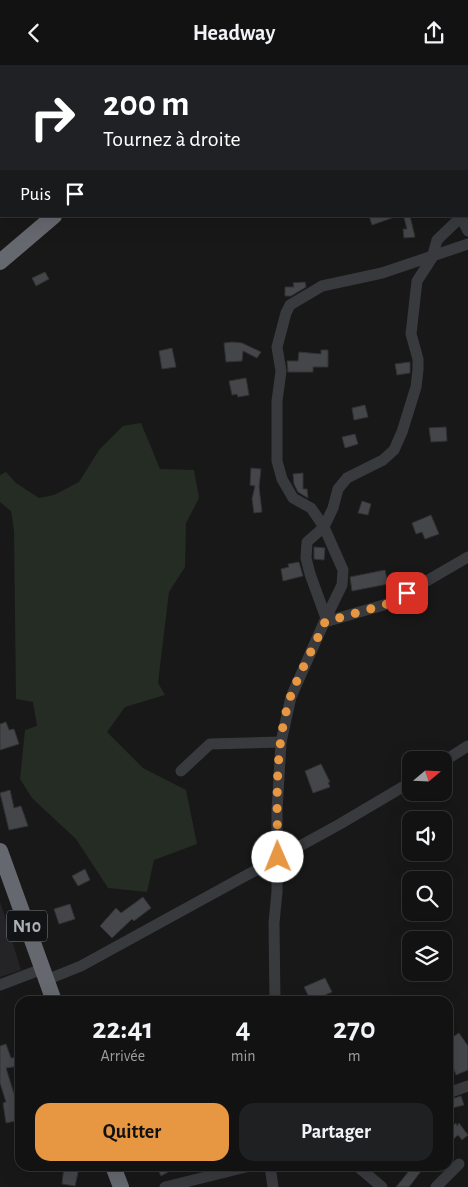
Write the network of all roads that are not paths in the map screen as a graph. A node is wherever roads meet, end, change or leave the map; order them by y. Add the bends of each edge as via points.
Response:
1 (53, 217) edge
2 (460, 217) edge
3 (468, 231) edge
4 (468, 244) edge
5 (432, 258) junction
6 (0, 262) edge
7 (324, 527) junction
8 (468, 557) edge
9 (325, 620) junction
10 (281, 742) junction
11 (468, 746) edge
12 (452, 756) edge
13 (181, 771) dead end
14 (402, 787) edge
15 (0, 851) edge
16 (278, 857) junction
17 (44, 974) junction
18 (0, 985) edge
19 (52, 996) edge
20 (275, 996) edge
21 (468, 1086) edge
22 (453, 1091) edge
23 (460, 1164) dead end
24 (115, 1171) edge
25 (230, 1171) edge
26 (271, 1171) edge
27 (363, 1171) edge
28 (453, 1171) edge
29 (453, 1171) edge
30 (121, 1187) edge
31 (165, 1187) edge
32 (273, 1187) edge
33 (382, 1187) edge
34 (436, 1187) edge

1 - 6 highway
2 - 3 street
2 - 5 street via 437,240
4 - 5 street
5 - 7 street via 417,281 415,292 411,334 418,370 402,432 394,450 383,460 347,478 338,489
5 - 7 street via 322,286 290,305 286,313 277,347 281,371 277,401 277,461 282,479 293,498 311,508
7 - 9 street via 343,576
7 - 9 street via 307,542 306,558
8 - 9 street via 387,604
9 - 10 street via 291,697
10 - 13 street via 210,744
10 - 16 street
11 - 12 street
14 - 16 street
15 - 17 highway, N10
16 - 17 street via 81,966
16 - 20 street via 274,923
17 - 18 street
17 - 19 highway, N10
21 - 22 street
23 - 29 street
24 - 30 highway
25 - 31 street
26 - 32 street
27 - 33 street
28 - 34 street

